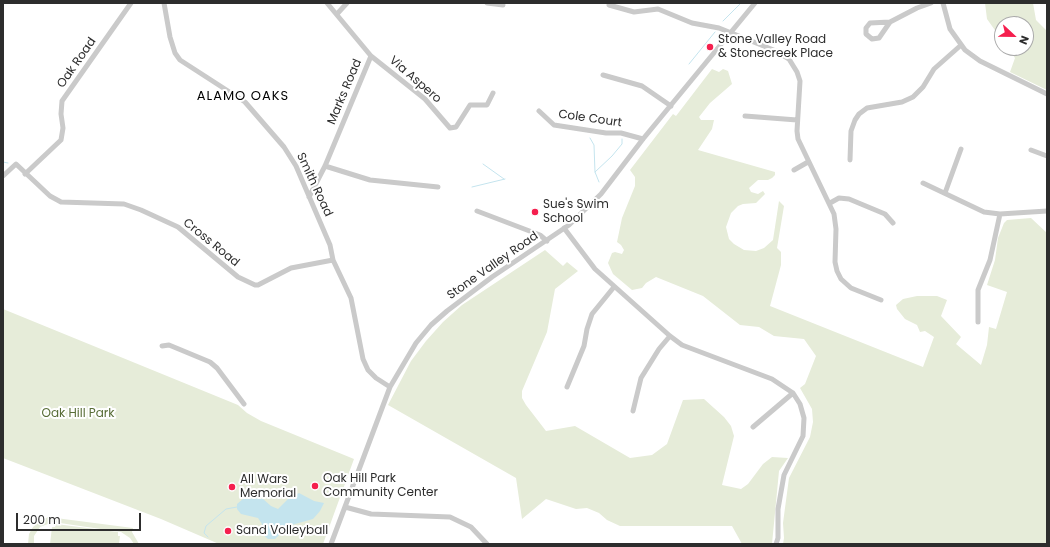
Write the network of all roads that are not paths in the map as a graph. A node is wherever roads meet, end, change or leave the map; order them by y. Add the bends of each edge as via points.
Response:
1 (131, 3) edge
2 (164, 3) edge
3 (327, 3) edge
4 (347, 3) edge
5 (487, 3) edge
6 (755, 3) edge
7 (931, 3) edge
8 (943, 3) edge
9 (502, 5) dead end
10 (609, 5) dead end
11 (338, 14) junction
12 (890, 22) junction
13 (730, 32) junction
14 (960, 46) junction
15 (371, 56) junction
16 (603, 75) dead end
17 (493, 93) dead end
18 (1047, 94) edge
19 (670, 106) junction
20 (539, 111) dead end
21 (744, 116) dead end
22 (797, 120) junction
23 (643, 139) junction
24 (961, 149) dead end
25 (1031, 150) dead end
26 (1047, 156) edge
27 (850, 160) dead end
28 (808, 162) junction
29 (325, 166) junction
30 (794, 170) dead end
31 (25, 174) junction
32 (3, 176) edge
33 (923, 183) dead end
34 (438, 187) dead end
35 (945, 194) junction
36 (309, 197) junction
37 (830, 203) junction
38 (1047, 211) edge
39 (477, 212) dead end
40 (1000, 214) junction
41 (893, 223) dead end
42 (564, 228) junction
43 (547, 241) junction
44 (333, 260) junction
45 (614, 287) junction
46 (881, 300) dead end
47 (978, 322) dead end
48 (670, 336) junction
49 (162, 346) dead end
50 (390, 387) junction
51 (567, 387) dead end
52 (793, 393) junction
53 (244, 404) dead end
54 (633, 411) dead end
55 (753, 427) dead end
56 (345, 508) junction
57 (331, 544) edge
58 (487, 544) edge
59 (776, 544) edge

1 - 31 street, Oak Road via 62,101 64,128 61,140
2 - 36 street, Smith Road via 170,37 180,60 245,102 284,147 296,166
3 - 11 street, Marks Road
4 - 11 street
5 - 9 street
6 - 13 street, Stone Valley Road
7 - 12 street
8 - 14 street via 950,29
10 - 13 street via 634,12 658,9 692,23 712,25
11 - 15 street, Marks Road
12 - 12 street via 879,38 872,39 866,34 866,28 870,23
13 - 19 street, Stone Valley Road
13 - 22 street via 779,52 794,65 800,81
14 - 18 street via 980,61
14 - 27 street via 934,69 913,97 902,102 867,108 859,114 851,131
15 - 17 street, Via Aspero via 425,99 450,128 456,128 470,105 487,105
15 - 29 street, Marks Road
16 - 19 street via 642,86
19 - 23 street, Stone Valley Road
20 - 23 street, Cole Court via 554,125 621,133
21 - 22 street
22 - 28 street via 798,139
23 - 42 street, Stone Valley Road via 601,194
24 - 35 street
25 - 26 street
28 - 30 street
28 - 37 street
29 - 34 street via 370,180
29 - 36 street, Marks Road
31 - 32 street, Cross Road via 16,164
31 - 44 street, Cross Road via 50,196 61,202 124,204 167,222 188,234 238,278 255,285 291,268
33 - 35 street
35 - 40 street via 978,210
36 - 44 street, Smith Road via 330,245
37 - 41 street via 839,198 849,200 885,214
37 - 46 street via 836,223 835,262 841,279 856,291
38 - 40 street
39 - 43 street via 540,235
40 - 47 street via 990,260 978,290
42 - 43 street, Stone Valley Road
42 - 45 street via 595,269
43 - 50 street, Stone Valley Road via 446,311 416,343
44 - 50 street, Smith Road via 351,298 363,360 376,378
45 - 48 street
45 - 51 street via 592,314 586,329 584,346
48 - 52 street via 682,345 772,379
48 - 54 street via 659,348 641,378
49 - 53 street via 169,345 210,362
50 - 56 street, Stone Valley Road
52 - 55 street
52 - 59 street via 804,418 802,436 784,475 778,509
56 - 57 street, Stone Valley Road
56 - 58 street via 371,514 450,517 471,527

